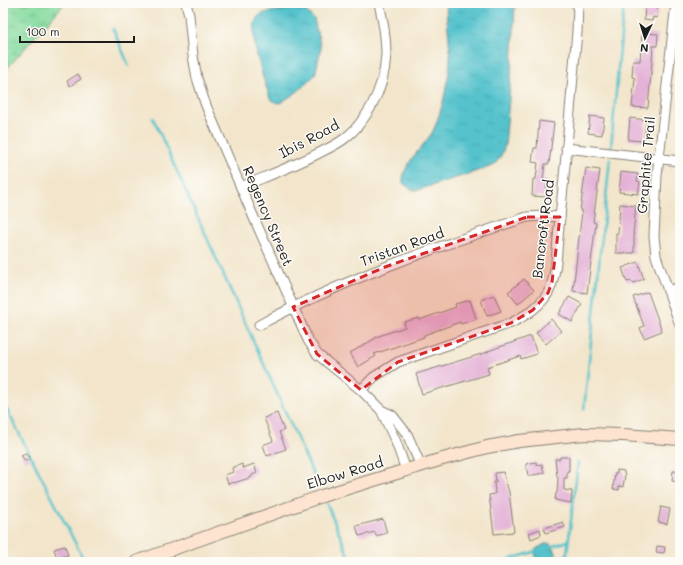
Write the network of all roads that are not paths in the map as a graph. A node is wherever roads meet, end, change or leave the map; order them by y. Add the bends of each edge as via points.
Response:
1 (186, 3) edge
2 (379, 3) edge
3 (578, 3) edge
4 (676, 3) edge
5 (676, 49) edge
6 (566, 148) junction
7 (660, 159) junction
8 (680, 161) edge
9 (240, 187) junction
10 (560, 217) junction
11 (680, 287) edge
12 (668, 291) junction
13 (293, 307) junction
14 (260, 325) dead end
15 (680, 325) edge
16 (361, 390) junction
17 (381, 410) junction
18 (569, 436) junction
19 (680, 439) edge
20 (680, 448) edge
21 (421, 466) junction
22 (406, 470) junction
23 (136, 562) edge

1 - 9 street, Regency Street via 197,78
2 - 9 street, Ibis Road via 386,39 385,71 378,92 359,125 343,140 325,150
3 - 6 street, Bancroft Road
4 - 5 street, Graphite Trail
5 - 7 street, Graphite Trail
6 - 7 street
6 - 10 street, Bancroft Road
7 - 8 street
7 - 12 street, Graphite Trail via 654,236 656,256
9 - 13 street, Regency Street
10 - 13 street, Tristan Road via 527,217 502,225 385,267
10 - 16 street, Bancroft Road via 552,282 548,293 533,310 511,323 398,362 374,377
11 - 12 street
12 - 15 street, Graphite Trail
13 - 14 street, Tristan Road
13 - 16 street, Regency Street via 317,354
16 - 17 street, Regency Street
17 - 21 street, Regency Street via 392,415 407,434
17 - 22 street, Regency Street
18 - 19 main road, Elbow Road via 601,434
18 - 20 main road, Elbow Road
18 - 21 main road, Elbow Road via 518,441
21 - 22 main road, Elbow Road
22 - 23 main road, Elbow Road via 310,500

